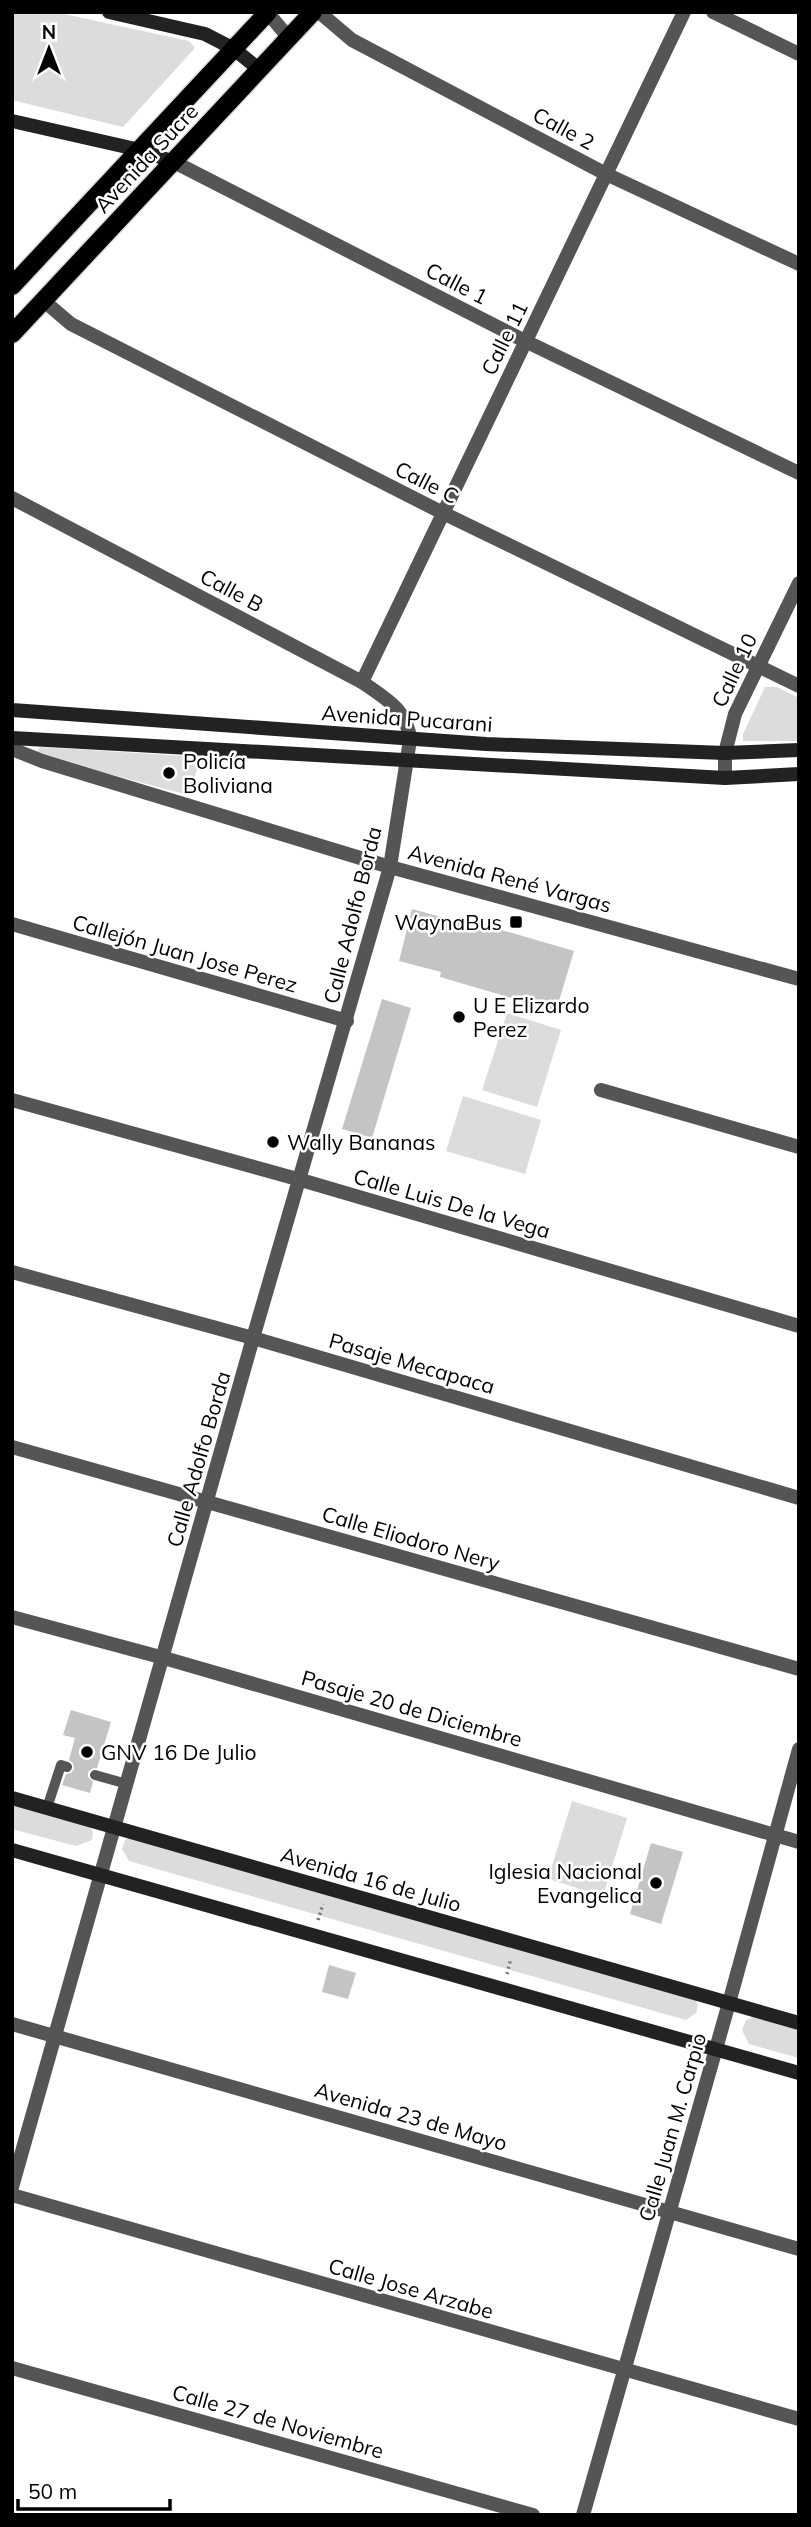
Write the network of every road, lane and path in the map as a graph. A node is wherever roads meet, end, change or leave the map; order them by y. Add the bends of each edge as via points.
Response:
1 (109, 12) edge
2 (313, 12) edge
3 (319, 12) edge
4 (684, 12) edge
5 (713, 12) edge
6 (268, 13) edge
7 (289, 38) junction
8 (234, 50) junction
9 (799, 54) edge
10 (260, 70) junction
11 (12, 121) edge
12 (140, 150) junction
13 (174, 162) junction
14 (606, 174) junction
15 (799, 264) edge
16 (12, 286) edge
17 (44, 301) junction
18 (12, 334) edge
19 (525, 341) junction
20 (799, 473) edge
21 (12, 498) edge
22 (443, 513) junction
23 (799, 583) edge
24 (759, 666) junction
25 (362, 682) junction
26 (799, 686) edge
27 (12, 709) edge
28 (12, 738) edge
29 (410, 740) junction
30 (12, 749) edge
31 (799, 750) edge
32 (724, 753) junction
33 (407, 760) junction
34 (799, 774) edge
35 (725, 778) junction
36 (390, 867) junction
37 (12, 924) edge
38 (799, 979) edge
39 (347, 1021) junction
40 (601, 1090) dead end
41 (12, 1100) edge
42 (799, 1147) edge
43 (301, 1180) junction
44 (12, 1272) edge
45 (799, 1326) edge
46 (253, 1338) junction
47 (12, 1447) edge
48 (799, 1498) edge
49 (208, 1502) junction
50 (12, 1617) edge
51 (163, 1658) junction
52 (799, 1669) edge
53 (799, 1749) edge
54 (67, 1766) dead end
55 (95, 1774) dead end
56 (127, 1784) junction
57 (12, 1798) edge
58 (47, 1808) junction
59 (115, 1827) junction
60 (775, 1835) junction
61 (799, 1842) edge
62 (12, 1850) edge
63 (101, 1875) junction
64 (328, 1888) junction
65 (314, 1936) junction
66 (516, 1942) junction
67 (502, 1989) junction
68 (729, 2003) junction
69 (799, 2023) edge
70 (12, 2024) edge
71 (55, 2036) junction
72 (716, 2050) junction
73 (799, 2073) edge
74 (12, 2187) edge
75 (12, 2195) edge
76 (669, 2212) junction
77 (799, 2249) edge
78 (12, 2368) edge
79 (624, 2371) junction
80 (799, 2419) edge
81 (533, 2515) edge
82 (583, 2515) edge

1 - 8 main road via 205,34
2 - 7 main road, Avenida Sucre
3 - 14 street, Calle 2 via 352,40
4 - 14 street, Calle 11
5 - 9 street
6 - 7 street
6 - 8 main road, Avenida Sucre
7 - 10 main road, Avenida Sucre
8 - 10 main road
8 - 12 main road, Avenida Sucre
10 - 13 main road, Avenida Sucre
11 - 12 main road
12 - 13 main road
12 - 16 main road, Avenida Sucre
13 - 17 main road, Avenida Sucre
13 - 19 street, Calle 1
14 - 15 street, Calle 2
14 - 19 street, Calle 11
17 - 18 main road, Avenida Sucre
17 - 22 street, Calle C via 71,324
19 - 20 street, Calle 1
19 - 22 street, Calle 11
21 - 25 street, Calle B
22 - 24 street, Calle C
22 - 25 street, Calle 11
23 - 24 street, Calle 10
24 - 26 street, Calle C
24 - 32 street, Calle 10 via 735,714
25 - 29 street, Calle B via 403,715
27 - 29 main road, Avenida Pucarani
28 - 33 main road, Avenida Pucarani
29 - 32 main road, Avenida Pucarani
29 - 33 street, Calle Adolfo Borda
30 - 36 street, Avenida René Vargas
31 - 32 main road, Avenida Pucarani
32 - 35 street, Calle 10
33 - 35 main road, Avenida Pucarani
33 - 36 street, Calle Adolfo Borda
34 - 35 main road, Avenida Pucarani
36 - 38 street, Avenida René Vargas
36 - 39 street, Calle Adolfo Borda
37 - 39 street, Callejón Juan Jose Perez
39 - 43 street, Calle Adolfo Borda
40 - 42 street
41 - 43 street, Calle Luis De la Vega
43 - 45 street, Calle Luis De la Vega
43 - 46 street, Calle Adolfo Borda
44 - 46 street, Pasaje Mecapaca
46 - 48 street, Pasaje Mecapaca
46 - 49 street, Calle Adolfo Borda
47 - 49 street, Calle Eliodoro Nery
49 - 51 street, Calle Adolfo Borda
49 - 52 street, Calle Eliodoro Nery
50 - 51 street, Pasaje 20 de Diciembre
51 - 56 street, Calle Adolfo Borda
51 - 60 street, Pasaje 20 de Diciembre
53 - 60 street, Calle Juan M. Carpio
54 - 58 lane via 61,1765
55 - 56 lane
56 - 59 street, Calle Adolfo Borda
57 - 58 main road, Avenida 16 de Julio
58 - 59 main road, Avenida 16 de Julio
59 - 63 street, Calle Adolfo Borda
59 - 64 main road, Avenida 16 de Julio
60 - 61 street, Pasaje 20 de Diciembre
60 - 68 street, Calle Juan M. Carpio
62 - 63 main road
63 - 65 main road
63 - 71 street, Calle Adolfo Borda
64 - 65 path
64 - 66 main road, Avenida 16 de Julio
65 - 67 main road
66 - 67 path
66 - 68 main road, Avenida 16 de Julio
67 - 72 main road
68 - 69 main road, Avenida 16 de Julio
68 - 72 street, Calle Juan M. Carpio
70 - 71 street, Avenida 23 de Mayo
71 - 74 street, Calle Adolfo Borda
71 - 76 street, Avenida 23 de Mayo
72 - 73 main road
72 - 76 street, Calle Juan M. Carpio
75 - 79 street, Calle Jose Arzabe
76 - 77 street, Avenida 23 de Mayo
76 - 79 street, Calle Juan M. Carpio
78 - 81 street, Calle 27 de Noviembre
79 - 80 street, Calle Jose Arzabe
79 - 82 street, Calle Juan M. Carpio

